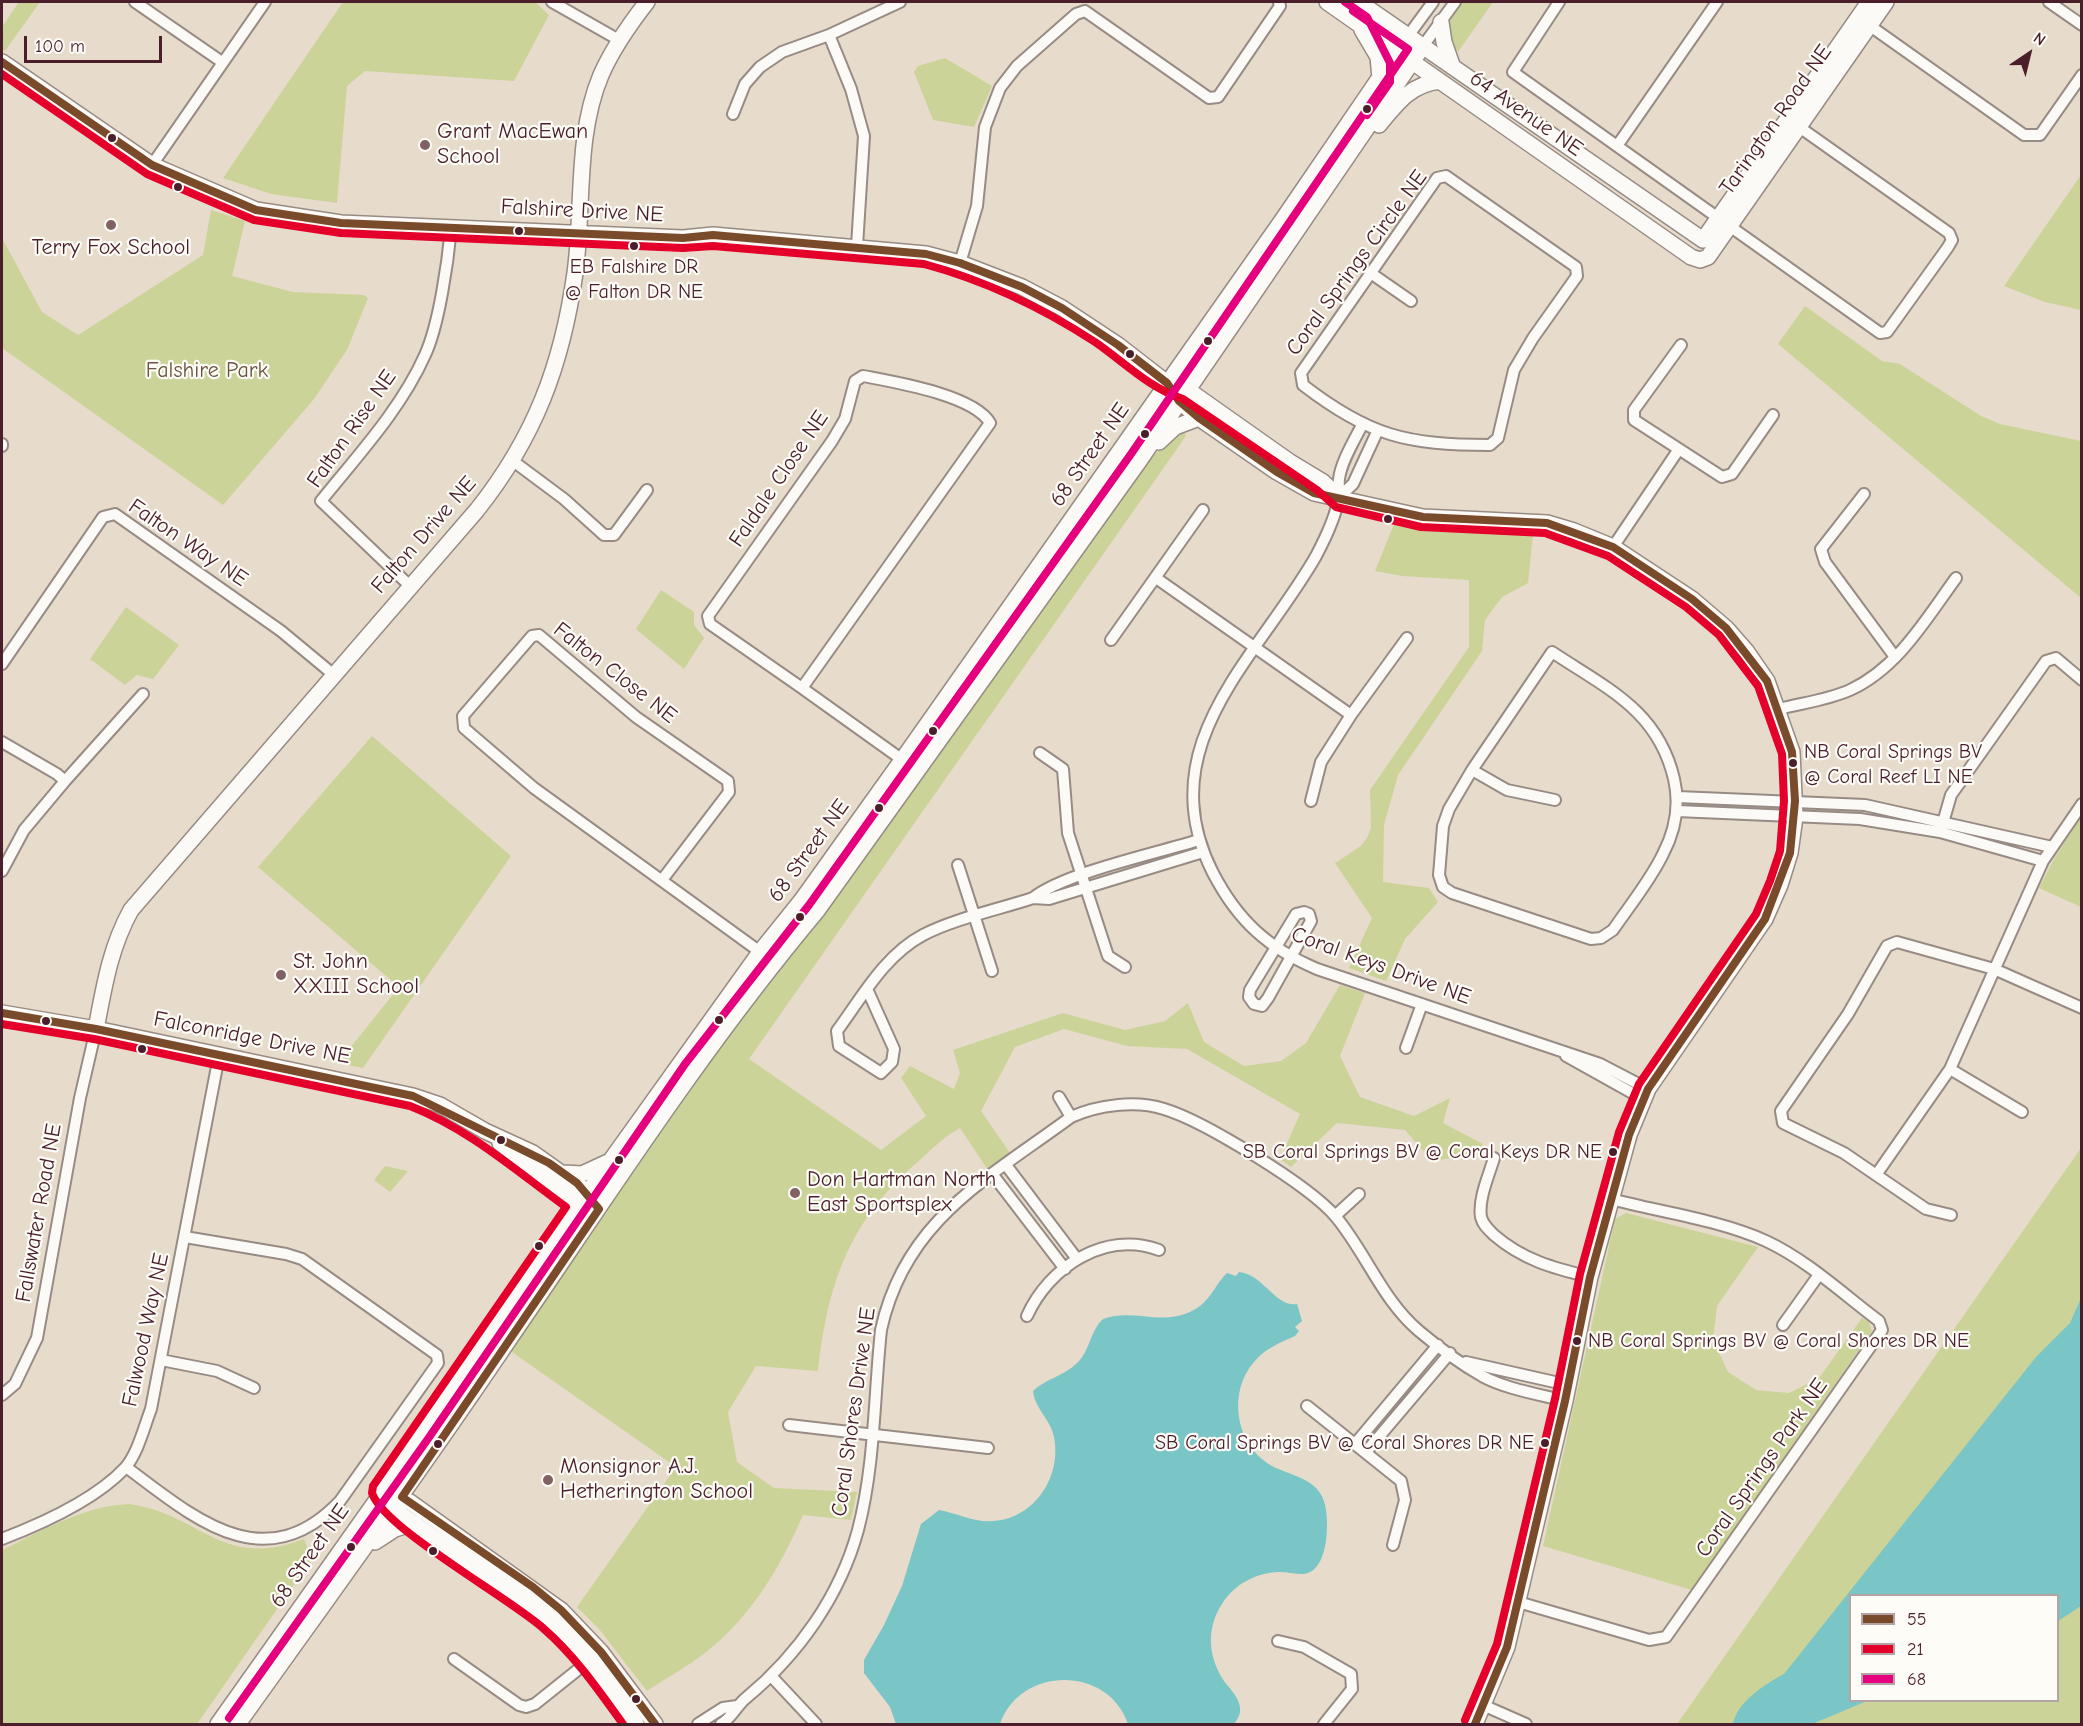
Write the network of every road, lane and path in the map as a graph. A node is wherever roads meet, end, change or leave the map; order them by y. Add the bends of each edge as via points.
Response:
1 (135, 2) edge
2 (265, 2) edge
3 (552, 2) edge
4 (647, 2) edge
5 (900, 2) edge
6 (1279, 2) edge
7 (1327, 2) edge
8 (1359, 2) edge
9 (1433, 2) edge
10 (1455, 2) edge
11 (1559, 2) edge
12 (1717, 2) edge
13 (1869, 2) edge
14 (1886, 2) edge
15 (2049, 2) edge
16 (1864, 21) junction
17 (1441, 22) junction
18 (1359, 24) junction
19 (2082, 25) edge
20 (830, 35) junction
21 (1408, 36) junction
22 (619, 40) junction
23 (1423, 46) junction
24 (1397, 51) junction
25 (1412, 61) junction
26 (2, 62) edge
27 (222, 62) junction
28 (1452, 65) junction
29 (2082, 75) edge
30 (1380, 78) junction
31 (1440, 81) junction
32 (733, 114) dead end
33 (1793, 123) junction
34 (1617, 146) junction
35 (1344, 161) junction
36 (152, 165) junction
37 (1723, 223) junction
38 (452, 228) junction
39 (579, 233) junction
40 (1703, 240) joint
41 (857, 246) junction
42 (1700, 260) joint
43 (960, 263) junction
44 (1372, 274) junction
45 (1412, 301) dead end
46 (1681, 345) dead end
47 (1167, 383) junction
48 (1183, 396) junction
49 (1773, 415) dead end
50 (1199, 418) junction
51 (1362, 425) junction
52 (1377, 432) junction
53 (1679, 449) junction
54 (1140, 460) junction
55 (513, 461) junction
56 (647, 490) dead end
57 (1864, 494) dead end
58 (1339, 497) junction
59 (1203, 510) dead end
60 (1613, 547) junction
61 (1156, 578) junction
62 (1956, 578) dead end
63 (410, 586) junction
64 (1407, 638) dead end
65 (1111, 640) dead end
66 (1253, 648) junction
67 (1895, 657) junction
68 (2, 664) edge
69 (334, 675) junction
70 (2082, 680) edge
71 (802, 688) junction
72 (143, 694) dead end
73 (1779, 710) junction
74 (1351, 715) junction
75 (2, 742) edge
76 (1040, 753) dead end
77 (902, 760) junction
78 (1472, 770) junction
79 (918, 771) junction
80 (65, 781) junction
81 (1678, 797) junction
82 (1555, 800) dead end
83 (1311, 801) dead end
84 (2082, 804) edge
85 (1795, 809) junction
86 (1677, 811) junction
87 (1944, 820) junction
88 (1940, 832) junction
89 (1199, 840) junction
90 (2052, 847) junction
91 (1203, 852) junction
92 (2043, 861) junction
93 (958, 865) dead end
94 (2, 871) edge
95 (662, 880) junction
96 (1086, 881) junction
97 (976, 916) junction
98 (1275, 949) junction
99 (760, 952) junction
100 (1291, 958) junction
101 (774, 962) junction
102 (1125, 967) dead end
103 (1994, 969) junction
104 (992, 971) dead end
105 (867, 989) junction
106 (1422, 1004) junction
107 (2082, 1008) edge
108 (2, 1012) edge
109 (96, 1029) junction
110 (1406, 1048) dead end
111 (219, 1056) junction
112 (1950, 1069) junction
113 (1645, 1094) junction
114 (1059, 1097) dead end
115 (2022, 1112) dead end
116 (1071, 1117) junction
117 (485, 1131) junction
118 (1494, 1158) dead end
119 (611, 1161) junction
120 (1006, 1165) junction
121 (562, 1173) junction
122 (993, 1175) junction
123 (1876, 1175) junction
124 (588, 1192) junction
125 (1359, 1194) dead end
126 (1611, 1198) junction
127 (580, 1205) junction
128 (599, 1209) junction
129 (1335, 1215) junction
130 (1951, 1215) dead end
131 (185, 1237) junction
132 (1159, 1250) dead end
133 (1077, 1259) junction
134 (1065, 1269) junction
135 (1818, 1275) junction
136 (1590, 1277) junction
137 (1027, 1316) dead end
138 (1783, 1324) dead end
139 (1438, 1345) junction
140 (1450, 1353) junction
141 (161, 1360) junction
142 (1463, 1362) junction
143 (1568, 1385) junction
144 (254, 1388) dead end
145 (2, 1395) edge
146 (1564, 1401) junction
147 (1307, 1406) dead end
148 (789, 1425) dead end
149 (873, 1433) junction
150 (1355, 1444) junction
151 (988, 1448) dead end
152 (1366, 1452) junction
153 (126, 1467) junction
154 (382, 1492) junction
155 (398, 1502) junction
156 (415, 1523) junction
157 (2, 1539) edge
158 (1393, 1545) dead end
159 (367, 1547) junction
160 (518, 1586) junction
161 (1518, 1602) junction
162 (1278, 1641) dead end
163 (595, 1656) junction
164 (454, 1659) dead end
165 (772, 1677) junction
166 (737, 1706) junction
167 (1485, 1706) junction
168 (218, 1725) edge
169 (238, 1725) edge
170 (636, 1725) edge
171 (655, 1725) edge
172 (698, 1725) edge
173 (721, 1725) edge
174 (816, 1725) edge
175 (1324, 1725) edge
176 (1475, 1725) edge
177 (1526, 1725) edge

1 - 27 street
2 - 27 street
3 - 22 street
4 - 22 street, Falton Drive NE
5 - 20 street
6 - 43 street via 1280,6 1218,97 1209,98 1084,11 1076,14 1017,66 1000,88 985,127 977,206
7 - 18 street, 64 Avenue NE
8 - 21 street, 64 Avenue NE
9 - 21 street, 68 Street NE
10 - 17 street, 68 Street NE
11 - 34 street via 1513,72
12 - 34 street
13 - 16 street, Tarington Road NE
14 - 16 street, Tarington Road NE
15 - 19 street
16 - 29 street via 2024,135 2040,135
16 - 33 street, Tarington Road NE
17 - 23 street, 68 Street NE
17 - 28 street
18 - 24 street, 64 Avenue NE
18 - 30 street via 1378,57
20 - 32 street via 782,52 760,67 745,84
20 - 41 street via 864,136
21 - 23 street, 64 Avenue NE
21 - 24 street, 68 Street NE
22 - 39 street, Falton Drive NE via 600,77 586,133
23 - 25 street, 68 Street NE
23 - 28 street, 64 Avenue NE
24 - 25 street, 64 Avenue NE
24 - 30 street, 68 Street NE
25 - 31 street, 64 Avenue NE
25 - 35 street, 68 Street NE
26 - 36 street, Falshire Drive NE
27 - 36 street
28 - 40 street, 64 Avenue NE
30 - 47 street, 68 Street NE
31 - 35 street via 1421,84 1409,92
31 - 42 street, 64 Avenue NE
33 - 37 street, Tarington Road NE
33 - 37 street via 1949,233 1952,240 1923,283 1887,332 1880,333
34 - 37 street
35 - 48 street, 68 Street NE
36 - 38 street, Falshire Drive NE via 256,210 341,223
37 - 40 street, Tarington Road NE
37 - 42 street, Tarington Road NE via 1708,257
38 - 39 street, Falshire Drive NE
38 - 63 street, Falton Rise NE via 426,354 390,416 321,501
39 - 41 street, Falshire Drive NE via 683,238 713,235
39 - 55 street, Falton Drive NE via 559,359 536,418
41 - 43 street, Falshire Drive NE via 926,254
43 - 47 street, Falshire Drive NE via 1022,286 1062,308
44 - 45 street
44 - 51 street, Coral Springs Circle NE via 1301,373 1303,385
44 - 52 street, Coral Springs Circle NE via 1437,178 1446,176 1576,267 1577,276 1514,370 1498,438 1490,445 1424,443
46 - 53 street via 1634,410 1634,420
47 - 48 street, Falshire Drive NE
47 - 77 street, 68 Street NE
48 - 50 street
48 - 54 street, 68 Street NE
48 - 58 street via 1323,482
49 - 53 street via 1732,474 1722,477
50 - 54 street via 1175,427
50 - 58 street via 1314,493
51 - 52 street, Coral Springs Circle NE
51 - 58 street via 1339,478
52 - 58 street via 1353,484
53 - 60 street
54 - 79 street, 68 Street NE
55 - 56 street via 604,534 614,535
55 - 63 street, Falton Drive NE via 477,510
57 - 67 street via 1821,549 1825,562
58 - 60 street via 1423,517 1547,523
58 - 66 street, Coral Keys Drive NE via 1316,555
59 - 61 street
60 - 73 street via 1692,599 1726,628 1767,681
61 - 65 street
61 - 66 street
62 - 67 street
63 - 69 street, Falton Drive NE
64 - 74 street
66 - 74 street
66 - 89 street, Coral Keys Drive NE via 1215,709 1200,749 1194,780
67 - 73 street via 1880,672 1848,691
68 - 69 street, Falton Way NE via 103,517 116,514 281,631
69 - 109 street, Falton Drive NE via 131,910 108,963
70 - 87 street via 2056,658 2046,661 1951,795
71 - 71 street, Faldale Close NE via 710,624 708,616 832,441 845,419 855,381 863,376 919,387 985,415 990,423
71 - 77 street, Faldale Close NE
72 - 80 street
73 - 85 street via 1792,752
74 - 83 street via 1321,762
75 - 80 street
76 - 96 street via 1063,769 1068,833
77 - 79 street, Faldale Close NE
77 - 99 street, 68 Street NE
78 - 81 street via 1552,652 1627,701 1647,720 1667,755
78 - 82 street via 1507,789
78 - 86 street via 1456,794 1443,826 1439,875 1443,887 1591,939 1613,930 1656,867 1665,852
79 - 101 street, 68 Street NE via 817,911
80 - 94 street via 24,830
81 - 85 street
81 - 86 street
84 - 90 street
85 - 86 street
85 - 87 street via 1865,805
85 - 88 street
85 - 113 street via 1790,852 1765,919
87 - 88 street
87 - 90 street
88 - 92 street
89 - 91 street, Coral Keys Drive NE
89 - 96 street
90 - 92 street
91 - 96 street
91 - 98 street, Coral Keys Drive NE via 1225,896 1251,928
92 - 103 street
93 - 97 street
95 - 95 street, Falton Close NE via 729,792 728,782 636,717 539,635 532,636 463,716 464,728 534,788
95 - 99 street, Falton Close NE
96 - 97 street via 1045,889 1033,898
96 - 102 street via 1108,956
97 - 104 street
97 - 105 street via 924,934 901,951
98 - 100 street, Coral Keys Drive NE
98 - 100 street via 1296,914 1309,914 1311,921
98 - 100 street via 1250,990 1249,998 1254,1004 1262,1006
99 - 101 street, Falton Close NE
99 - 119 street, 68 Street NE
100 - 106 street, Coral Keys Drive NE
101 - 128 street, 68 Street NE
103 - 107 street
103 - 112 street
103 - 123 street via 1897,942 1887,946 1848,1014 1781,1111 1783,1123 1844,1153
105 - 105 street via 837,1031 839,1046 881,1073 892,1062 894,1049
106 - 110 street
106 - 113 street, Coral Keys Drive NE via 1600,1064
108 - 109 street, Falconridge Drive NE
109 - 111 street, Falconridge Drive NE
109 - 145 street, Fallswater Road NE via 37,1338 15,1384
111 - 117 street, Falconridge Drive NE via 413,1096 440,1105
111 - 131 street, Falwood Way NE
112 - 115 street
112 - 123 street
113 - 126 street
114 - 116 street
116 - 120 street, Coral Shores Drive NE
116 - 129 street, Coral Shores Drive NE via 1128,1105 1163,1108 1278,1172
117 - 121 street, Falconridge Drive NE via 533,1153
117 - 127 street, Falconridge Drive NE
118 - 136 street via 1481,1215 1485,1226 1529,1260
119 - 121 street via 582,1174
119 - 124 street, 68 Street NE
120 - 122 street, Coral Shores Drive NE
120 - 133 street
121 - 124 street, Falconridge Drive NE
122 - 134 street
122 - 149 street, Coral Shores Drive NE via 940,1217 896,1279 881,1330
123 - 130 street via 1926,1209
124 - 127 street, 68 Street NE
124 - 128 street, Falconridge Drive NE
125 - 129 street
126 - 135 street, Coral Springs Park NE via 1743,1233 1784,1251
126 - 136 street
127 - 128 street, Falconridge Drive NE
127 - 154 street, 68 Street NE
128 - 155 street, 68 Street NE
129 - 139 street, Coral Shores Drive NE via 1399,1311
131 - 141 street, Falwood Way NE
131 - 153 street via 302,1259 437,1355 438,1363 340,1501 326,1516 291,1535 252,1539 216,1530
132 - 133 street via 1126,1242
133 - 134 street
134 - 137 street via 1038,1294
135 - 138 street
135 - 161 street, Coral Springs Park NE via 1879,1320 1882,1330 1666,1637 1649,1640
136 - 143 street
139 - 140 street, Coral Shores Drive NE
139 - 150 street
140 - 142 street, Coral Shores Drive NE
140 - 152 street
141 - 144 street via 217,1371
141 - 153 street, Falwood Way NE via 151,1409
142 - 143 street, Coral Shores Drive NE
142 - 146 street, Coral Shores Drive NE via 1482,1376
143 - 146 street
146 - 161 street
147 - 150 street
148 - 149 street
149 - 151 street
149 - 165 street, Coral Shores Drive NE via 858,1530 847,1560 816,1620
150 - 152 street
152 - 158 street via 1404,1486 1405,1500
153 - 157 street, Falwood Way NE via 108,1483 56,1515
154 - 155 street
154 - 168 street, 68 Street NE
155 - 156 street
155 - 159 street, 68 Street NE
155 - 160 street
156 - 159 street via 395,1529
156 - 160 street
159 - 169 street, 68 Street NE
160 - 163 street via 561,1610
161 - 167 street via 1508,1647
162 - 175 street via 1304,1647 1351,1674 1352,1689
163 - 164 street via 526,1707
163 - 170 street
163 - 171 street
165 - 166 street, Coral Shores Drive NE
165 - 174 street
166 - 172 street, Coral Shores Drive NE via 723,1708
166 - 173 street, Coral Shores Drive NE
167 - 176 street
167 - 177 street

